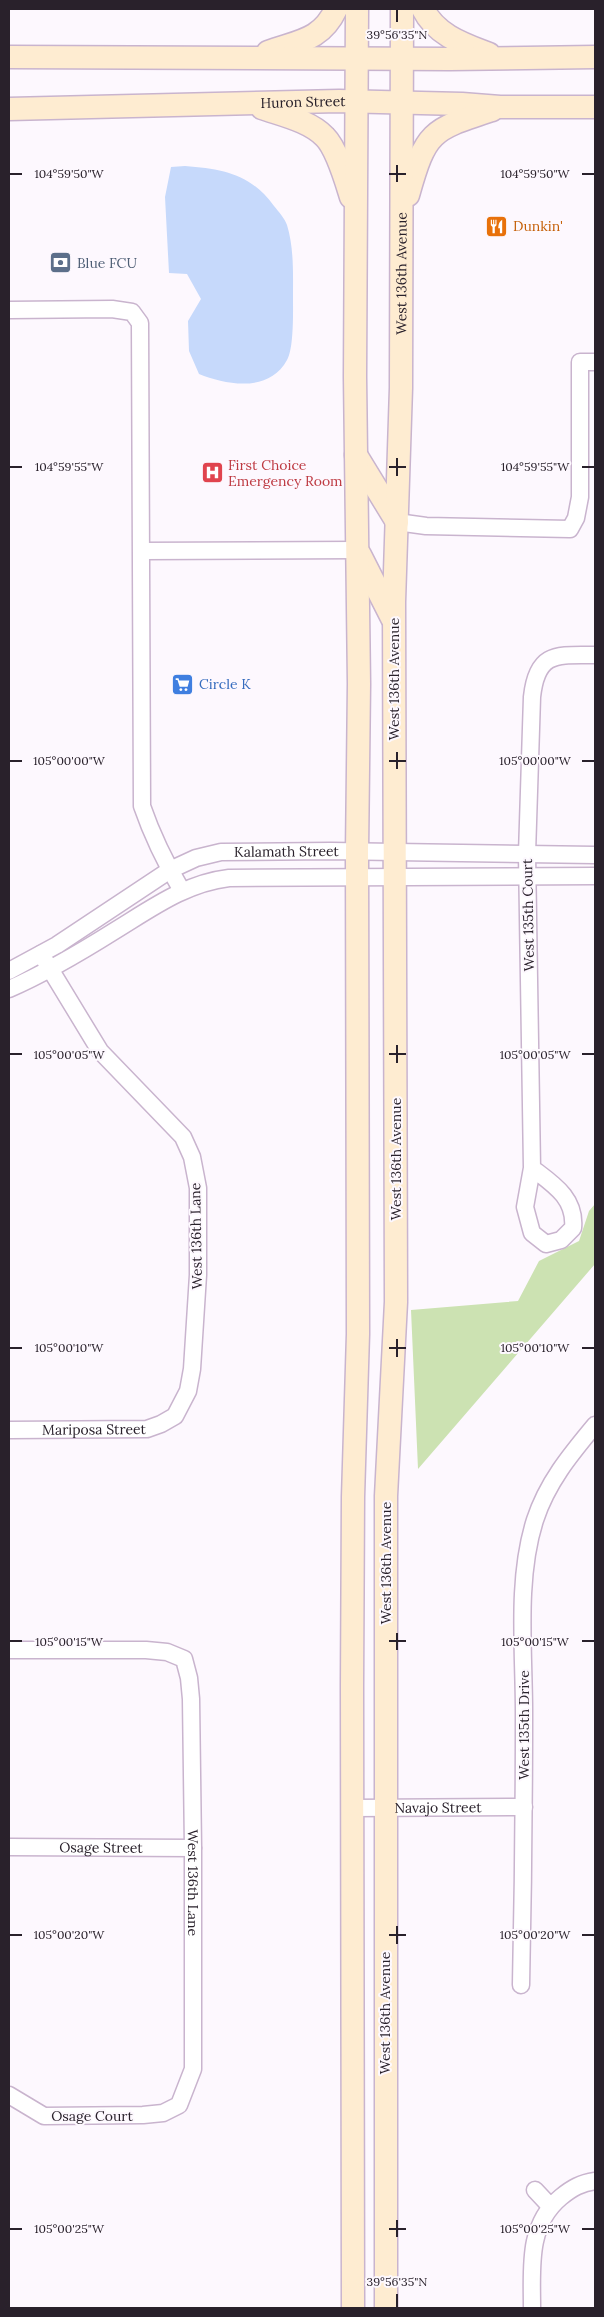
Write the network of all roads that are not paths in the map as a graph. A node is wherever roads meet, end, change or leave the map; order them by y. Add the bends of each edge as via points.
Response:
1 (336, 9) edge
2 (357, 9) edge
3 (402, 9) edge
4 (423, 9) edge
5 (9, 57) edge
6 (255, 57) junction
7 (595, 57) edge
8 (402, 58) junction
9 (500, 58) junction
10 (356, 59) junction
11 (357, 101) junction
12 (250, 103) junction
13 (401, 103) junction
14 (500, 107) junction
15 (595, 107) edge
16 (9, 108) edge
17 (356, 218) junction
18 (401, 218) junction
19 (9, 310) edge
20 (595, 362) edge
21 (355, 454) junction
22 (397, 522) junction
23 (357, 550) junction
24 (142, 551) junction
25 (394, 621) junction
26 (595, 654) edge
27 (356, 852) junction
28 (395, 853) junction
29 (527, 854) junction
30 (595, 855) edge
31 (170, 870) junction
32 (528, 876) junction
33 (595, 876) edge
34 (357, 878) junction
35 (395, 878) junction
36 (182, 891) junction
37 (41, 954) junction
38 (50, 970) junction
39 (9, 971) edge
40 (9, 989) edge
41 (532, 1168) dead end
42 (175, 1416) joint
43 (595, 1425) edge
44 (9, 1430) edge
45 (9, 1650) edge
46 (524, 1807) junction
47 (353, 1808) junction
48 (385, 1808) junction
49 (9, 1847) edge
50 (193, 1848) junction
51 (521, 1985) dead end
52 (9, 2095) edge
53 (179, 2105) joint
54 (595, 2181) edge
55 (535, 2190) dead end
56 (550, 2206) junction
57 (354, 2308) edge
58 (386, 2308) edge
59 (532, 2308) edge

1 - 6 main road via 325,27 312,37
2 - 10 main road
3 - 8 main road, West 136th Avenue
4 - 9 main road via 438,30 469,47
5 - 6 main road
6 - 10 main road
7 - 9 main road
8 - 9 main road
8 - 10 main road
8 - 13 main road, West 136th Avenue
10 - 11 main road
11 - 12 main road, Huron Street
11 - 13 main road, Huron Street
11 - 17 main road
12 - 16 main road, Huron Street
12 - 17 main road via 301,122 325,137 342,173
13 - 14 main road, Huron Street
13 - 18 main road, West 136th Avenue
14 - 15 main road, Huron Street
14 - 18 main road via 449,125 431,137 421,152
17 - 21 main road
18 - 22 main road, West 136th Avenue
19 - 24 street via 112,309 132,312 140,323
20 - 22 street via 580,362 580,497 570,529 426,526
21 - 22 main road
21 - 23 main road
22 - 25 main road, West 136th Avenue
23 - 24 street
23 - 25 main road
23 - 27 main road
24 - 31 street via 142,806
25 - 28 main road, West 136th Avenue
26 - 29 street, West 135th Court via 559,656 541,665 536,672 532,697
27 - 28 street, Kalamath Street
27 - 31 street, Kalamath Street via 221,852 196,858
27 - 34 main road
28 - 29 street, Kalamath Street
28 - 35 main road, West 136th Avenue
29 - 30 street, Kalamath Street
29 - 32 street, West 135th Court
31 - 36 street
31 - 37 street, Kalamath Street
32 - 33 street, Kalamath Street
32 - 35 street, Kalamath Street
32 - 41 street, West 135th Court
34 - 35 street, Kalamath Street
34 - 36 street, Kalamath Street via 229,878 209,880
34 - 47 main road via 358,1343 353,1497
35 - 48 main road, West 136th Avenue via 396,1302 386,1496
36 - 38 street, Kalamath Street
37 - 38 street, West 136th Lane
37 - 39 street, Kalamath Street
38 - 40 street, Kalamath Street
38 - 42 street, West 136th Lane via 100,1051 183,1137 192,1157 198,1188 198,1275 192,1369 188,1391
42 - 44 street, Mariposa Street via 147,1429
43 - 46 street, West 135th Drive via 548,1488 526,1556
45 - 50 street, West 136th Lane via 146,1650 167,1652 184,1659 191,1698
46 - 48 street, Navajo Street
46 - 51 street, West 135th Drive
47 - 48 street, Navajo Street
47 - 57 main road
48 - 58 main road, West 136th Avenue
49 - 50 street, Osage Street
50 - 53 street, West 136th Lane via 193,2069
52 - 53 street, Osage Court via 44,2116 143,2115 163,2113
54 - 56 street via 570,2190
55 - 56 street
56 - 59 street via 542,2218 534,2243

